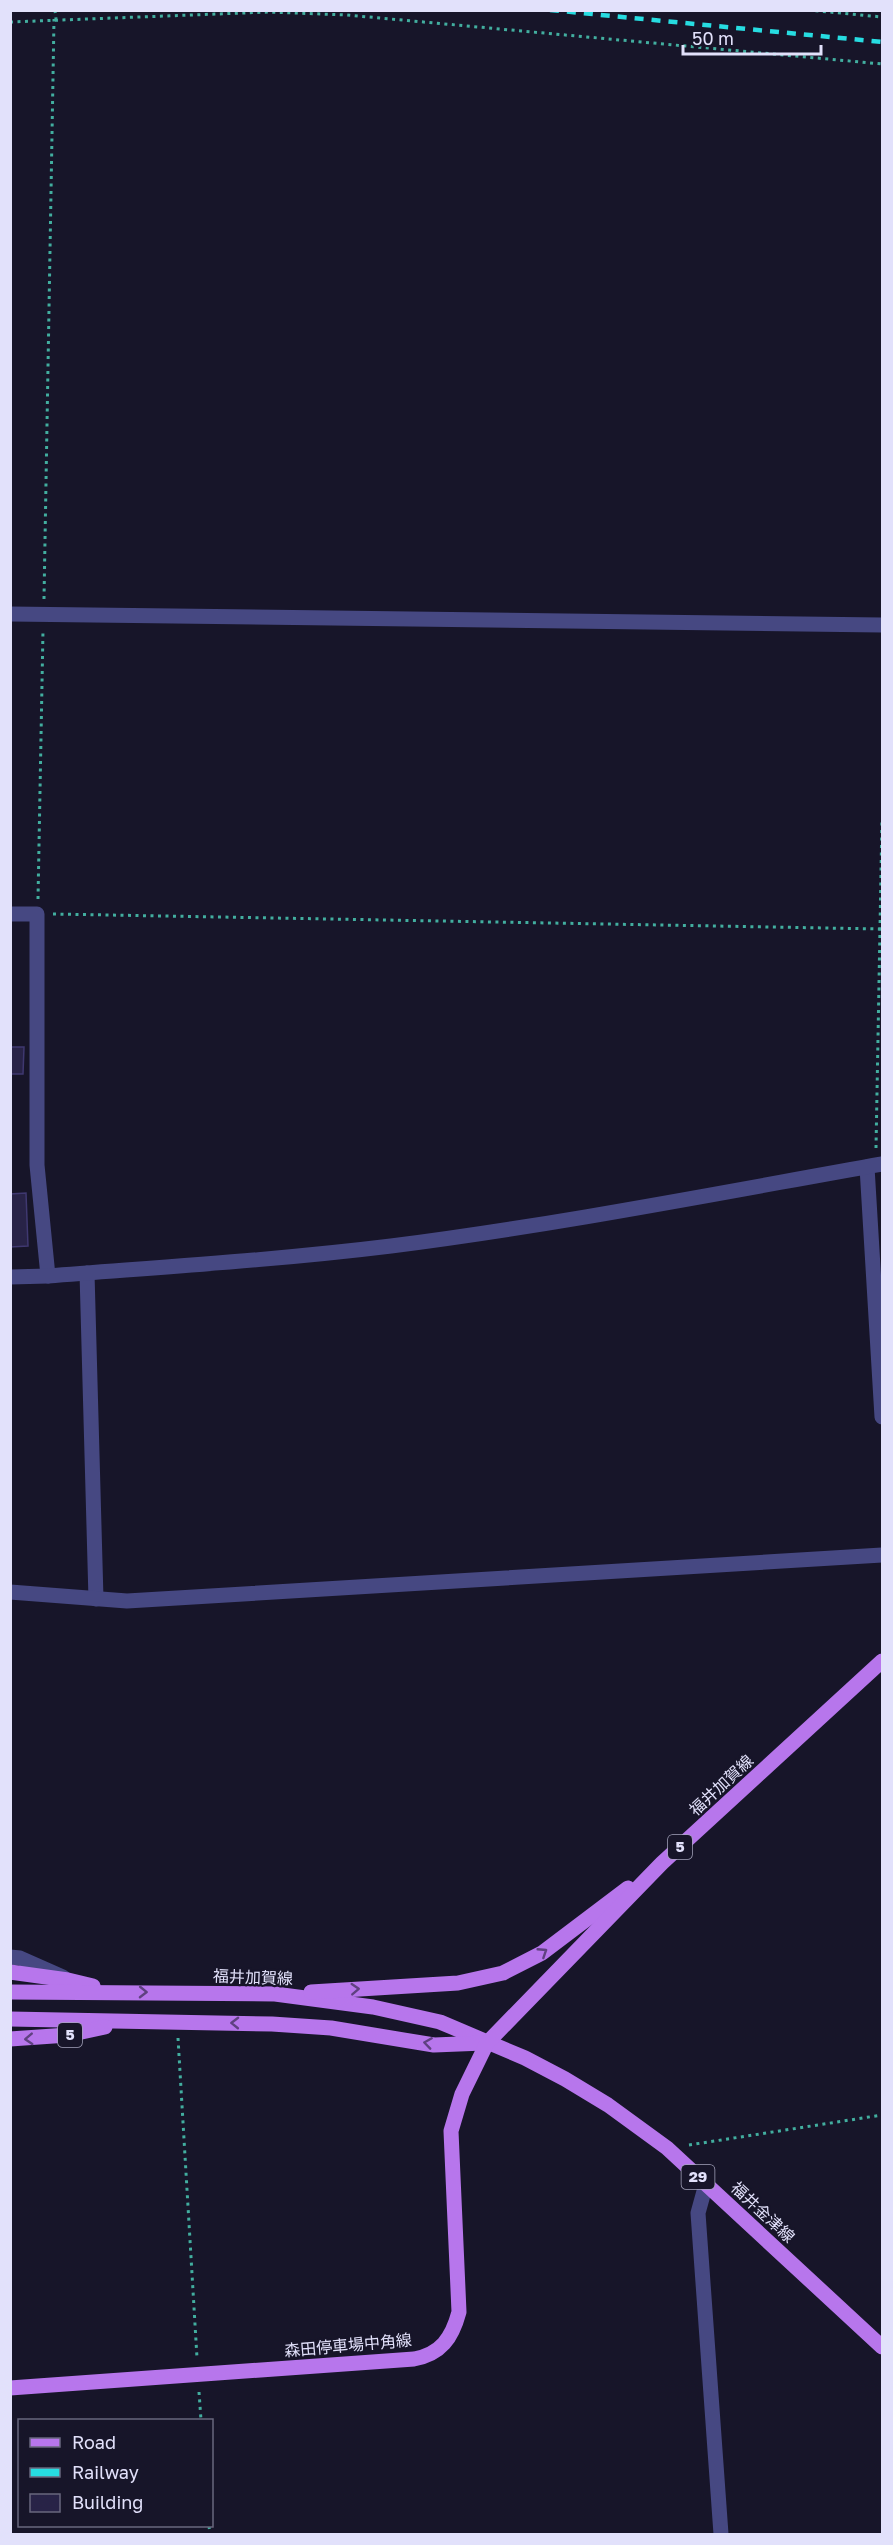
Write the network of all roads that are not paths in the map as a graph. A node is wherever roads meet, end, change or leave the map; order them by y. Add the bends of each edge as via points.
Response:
1 (10, 614) edge
2 (882, 625) edge
3 (10, 914) edge
4 (875, 1165) edge
5 (87, 1273) junction
6 (10, 1276) edge
7 (48, 1276) junction
8 (882, 1417) edge
9 (882, 1555) edge
10 (10, 1592) edge
11 (96, 1599) junction
12 (882, 1661) edge
13 (662, 1863) junction
14 (10, 1957) edge
15 (10, 1972) edge
16 (68, 1980) junction
17 (10, 1992) edge
18 (117, 1992) junction
19 (275, 1994) junction
20 (10, 2019) edge
21 (128, 2022) junction
22 (10, 2039) edge
23 (487, 2043) junction
24 (706, 2184) junction
25 (882, 2348) edge
26 (10, 2388) edge
27 (722, 2535) edge

1 - 2 street
3 - 7 street via 38,914 37,1165
4 - 5 street via 393,1246
4 - 8 street
5 - 7 street
5 - 11 street
6 - 7 street
9 - 11 street via 127,1601
10 - 11 street
12 - 13 main road, 福井加賀線 / 5
19 -> 13 main road via 458,1983 502,1973 542,1953
13 - 23 main road, 福井加賀線 / 5
14 - 16 street
15 - 16 main road
16 - 18 main road
17 - 18 main road, 福井加賀線
18 -> 19 main road, 福井加賀線
19 - 23 main road, 福井加賀線 via 373,2007 440,2022
20 - 21 main road, 5
21 -> 22 main road, 5 via 68,2035
23 -> 21 main road, 5 via 434,2045 331,2028
23 - 24 main road, 福井金津線 / 29 via 525,2058 608,2104 667,2148
23 - 26 main road, 森田停車場中角線 via 462,2094 451,2131 459,2312 442,2347 414,2359
24 - 25 main road, 福井金津線 / 29
24 - 27 street via 698,2212

